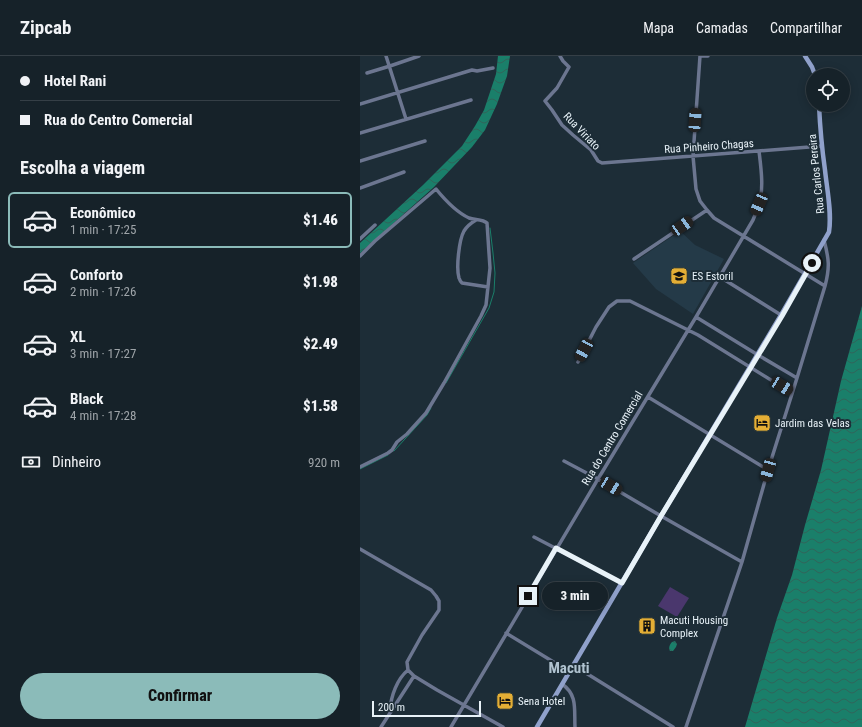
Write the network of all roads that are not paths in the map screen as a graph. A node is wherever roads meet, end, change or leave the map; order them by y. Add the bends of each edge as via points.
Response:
1 (386, 56) edge
2 (419, 56) edge
3 (560, 56) edge
4 (700, 56) edge
5 (708, 56) edge
6 (805, 56) edge
7 (390, 66) junction
8 (493, 68) dead end
9 (812, 68) edge
10 (367, 73) dead end
11 (398, 93) junction
12 (471, 100) dead end
13 (360, 104) edge
14 (820, 112) edge
15 (406, 119) junction
16 (360, 133) edge
17 (425, 140) dead end
18 (822, 146) junction
19 (759, 151) junction
20 (693, 156) junction
21 (360, 161) edge
22 (598, 161) joint
23 (404, 172) dead end
24 (360, 188) edge
25 (707, 210) junction
26 (476, 220) junction
27 (375, 225) dead end
28 (743, 236) junction
29 (360, 239) edge
30 (824, 240) junction
31 (360, 256) edge
32 (634, 259) dead end
33 (806, 274) junction
34 (720, 277) junction
35 (825, 286) junction
36 (488, 287) junction
37 (782, 316) junction
38 (696, 317) junction
39 (688, 330) junction
40 (758, 355) junction
41 (578, 362) dead end
42 (751, 367) junction
43 (797, 378) junction
44 (792, 393) junction
45 (648, 397) junction
46 (710, 435) junction
47 (564, 461) dead end
48 (360, 468) edge
49 (768, 470) junction
50 (598, 479) junction
51 (661, 516) junction
52 (534, 537) dead end
53 (556, 548) junction
54 (360, 549) edge
55 (742, 562) junction
56 (622, 583) junction
57 (506, 633) junction
58 (573, 665) junction
59 (408, 670) junction
60 (570, 672) junction
61 (414, 676) junction
62 (562, 684) junction
63 (464, 705) junction
64 (391, 711) junction
65 (381, 727) edge
66 (451, 727) edge
67 (503, 727) edge
68 (537, 727) edge
69 (575, 727) edge
70 (673, 727) edge
71 (686, 727) edge

1 - 7 street
2 - 7 street
3 - 22 street, Rua Viriato via 569,67 545,102 562,125 591,150
4 - 5 street
4 - 20 street
6 - 9 street
7 - 10 street
7 - 11 street
8 - 11 street via 472,70
11 - 13 street
11 - 15 street
12 - 15 street
14 - 18 street, Rua Carlos Pereira
15 - 16 street
17 - 21 street
18 - 19 street, Rua Pinheiro Chagas
18 - 30 street, Rua Carlos Pereira via 830,225
19 - 20 street, Rua Pinheiro Chagas
19 - 28 street, Rua do Centro Comercial via 759,204
20 - 22 street, Rua Pinheiro Chagas via 602,163
20 - 25 street via 696,189 700,201
23 - 24 street
25 - 28 street via 714,218
25 - 32 street
26 - 31 street via 460,212 436,190
26 - 36 street via 487,223 490,268
26 - 36 street via 465,229 460,243 458,277 462,283
27 - 29 street
28 - 33 street
28 - 34 street, Rua do Centro Comercial
30 - 33 street, Rua Carlos Pereira
30 - 35 street via 829,261
33 - 35 street
33 - 37 street, Rua Carlos Pereira
34 - 37 street
34 - 38 street, Rua do Centro Comercial
35 - 43 street
36 - 48 street via 486,305 481,316 426,413 392,450
37 - 40 street, Rua Carlos Pereira
38 - 39 street, Rua do Centro Comercial
38 - 40 street
39 - 41 street via 630,301 617,300 609,307 596,327
39 - 42 street
39 - 45 street, Rua do Centro Comercial
40 - 42 street, Rua Carlos Pereira
40 - 43 street
42 - 44 street
42 - 46 street, Rua Carlos Pereira
43 - 44 street
44 - 49 street
45 - 46 street
45 - 50 street, Rua do Centro Comercial
46 - 49 street
46 - 51 street, Rua Carlos Pereira
47 - 50 street
49 - 55 street
50 - 51 street
50 - 53 street, Rua do Centro Comercial
51 - 55 street
51 - 56 street, Rua Carlos Pereira
52 - 53 street
53 - 56 street
53 - 57 street, Rua do Centro Comercial
54 - 59 street via 431,590 439,601 439,610 407,662
55 - 71 street
56 - 58 street, Rua Carlos Pereira
57 - 60 street
57 - 63 street, Rua do Centro Comercial
58 - 60 street, Rua Carlos Pereira
58 - 70 street
59 - 61 street
59 - 64 street via 398,682
60 - 62 street, Rua Carlos Pereira
61 - 63 street
61 - 64 street
62 - 68 street, Rua Carlos Pereira
62 - 69 street via 569,689 574,699
63 - 66 street, Rua do Centro Comercial
63 - 67 street
64 - 65 street

